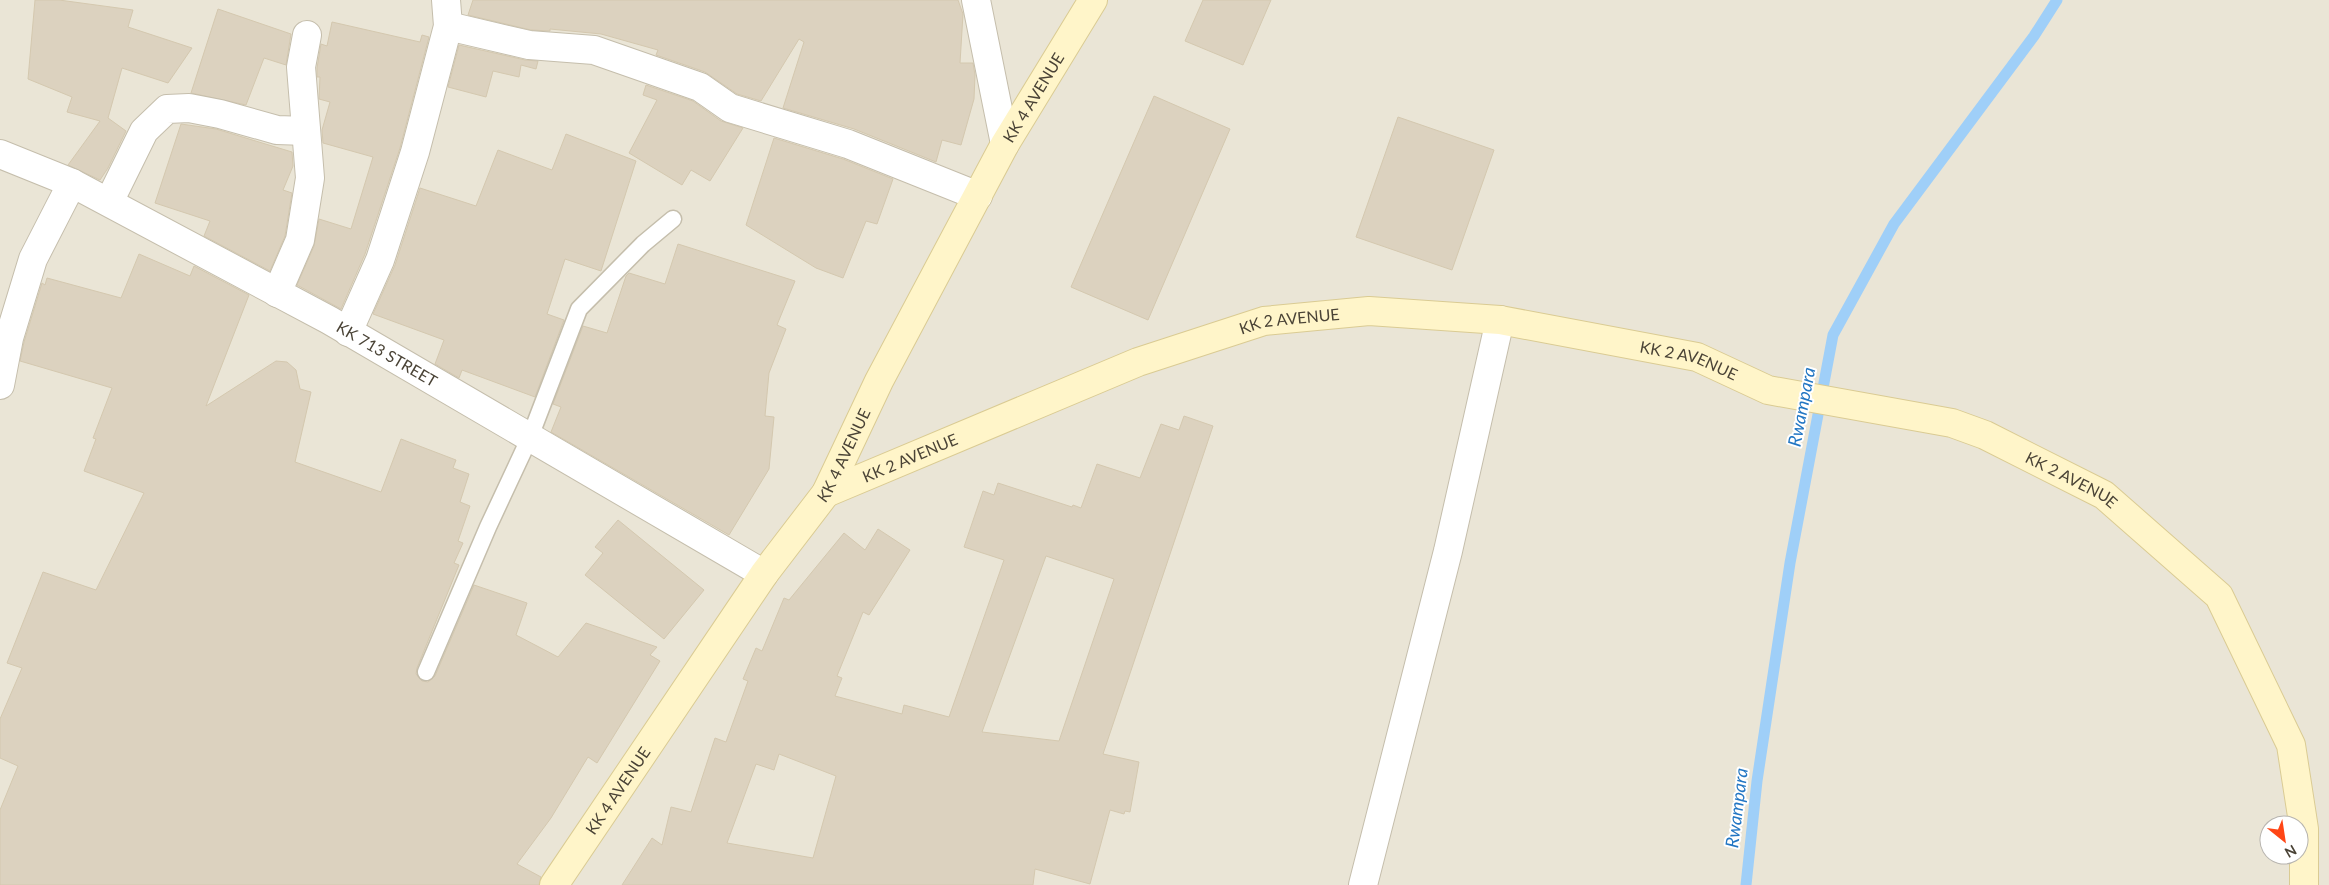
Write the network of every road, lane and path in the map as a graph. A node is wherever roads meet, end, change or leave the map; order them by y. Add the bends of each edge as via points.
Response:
1 (976, 0) edge
2 (1093, 0) edge
3 (447, 13) edge
4 (307, 35) dead end
5 (306, 131) junction
6 (1006, 144) junction
7 (0, 154) edge
8 (72, 183) junction
9 (978, 196) junction
10 (109, 202) junction
11 (673, 219) dead end
12 (277, 293) junction
13 (1500, 320) junction
14 (348, 332) junction
15 (0, 385) edge
16 (530, 437) junction
17 (826, 494) junction
18 (764, 574) junction
19 (426, 672) dead end
20 (554, 885) edge
21 (1363, 885) edge
22 (2304, 885) edge

1 - 6 street
2 - 6 main road, KK 4 AVENUE
3 - 9 street via 528,45 594,50 700,87 730,108 848,144
3 - 14 street via 415,152 386,242
4 - 5 street via 301,67
5 - 10 street via 277,130 189,108 166,108 144,132
5 - 12 street via 310,178 300,240
6 - 9 main road, KK 4 AVENUE
7 - 8 street, KK 713 STREET
8 - 10 street, KK 713 STREET
8 - 15 street via 33,259 9,338
9 - 17 main road, KK 4 AVENUE via 879,381
10 - 12 street, KK 713 STREET
11 - 16 lane via 579,309
12 - 14 street, KK 713 STREET
13 - 17 main road, KK 2 AVENUE via 1369,310 1264,321 1138,362
13 - 21 street via 1448,551
13 - 22 main road, KK 2 AVENUE via 1697,357 1768,390 1952,423 1985,435 2104,495 2219,596 2291,745 2304,829
14 - 16 street, KK 713 STREET
16 - 18 street, KK 713 STREET
16 - 19 lane
17 - 18 main road, KK 4 AVENUE
18 - 20 main road, KK 4 AVENUE

